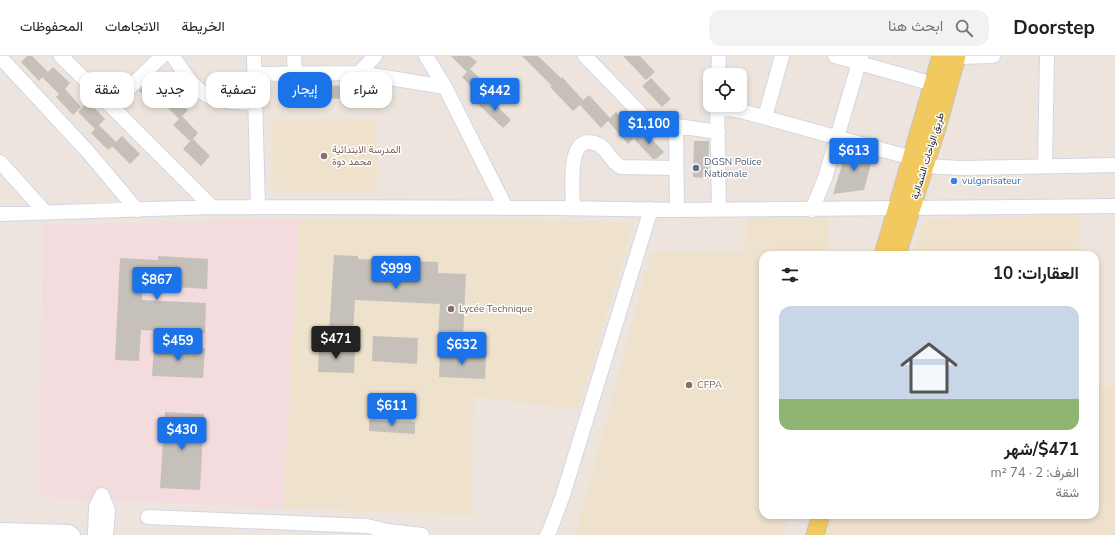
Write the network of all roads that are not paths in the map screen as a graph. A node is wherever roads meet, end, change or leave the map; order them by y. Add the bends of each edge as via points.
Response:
1 (61, 56) edge
2 (162, 56) edge
3 (173, 56) edge
4 (254, 56) edge
5 (294, 56) edge
6 (375, 56) edge
7 (426, 56) edge
8 (586, 56) edge
9 (719, 56) edge
10 (782, 56) edge
11 (835, 56) edge
12 (952, 56) edge
13 (993, 56) edge
14 (1047, 56) edge
15 (0, 57) edge
16 (860, 59) edge
17 (718, 68) edge
18 (255, 72) edge
19 (295, 72) edge
20 (360, 72) edge
21 (80, 75) edge
22 (392, 78) edge
23 (134, 83) edge
24 (933, 84) junction
25 (445, 87) junction
26 (206, 95) edge
27 (113, 108) edge
28 (257, 108) edge
29 (717, 112) edge
30 (745, 112) edge
31 (765, 117) junction
32 (676, 126) junction
33 (718, 132) junction
34 (837, 136) junction
35 (0, 162) edge
36 (919, 162) junction
37 (1115, 165) edge
38 (1045, 166) junction
39 (676, 168) junction
40 (1115, 206) edge
41 (212, 207) junction
42 (258, 207) junction
43 (506, 208) junction
44 (573, 208) junction
45 (904, 209) junction
46 (137, 210) junction
47 (651, 210) junction
48 (677, 210) junction
49 (719, 210) junction
50 (812, 210) junction
51 (45, 212) junction
52 (0, 214) edge
53 (885, 251) edge
54 (898, 251) edge
55 (148, 517) dead end
56 (808, 519) edge
57 (820, 519) edge
58 (0, 530) edge
59 (378, 532) edge
60 (73, 535) edge
61 (95, 535) edge
62 (106, 535) edge
63 (422, 535) edge
64 (547, 535) edge
65 (804, 535) edge
66 (815, 535) edge

1 - 21 street
2 - 23 street
3 - 26 street via 186,77
4 - 18 street
5 - 19 street
6 - 20 street
7 - 25 street
8 - 32 street via 644,117
9 - 17 street
10 - 31 street
11 - 16 street
12 - 13 street
12 - 24 main road, طريق الواحات الشمالية
12 - 36 main road, طريق الواحات الشمالية
14 - 38 street
15 - 46 street via 89,153
16 - 24 street
16 - 34 street
22 - 25 street
24 - 36 main road, طريق الواحات الشمالية
25 - 43 street
27 - 41 street
28 - 42 street
29 - 33 street
30 - 31 street
31 - 34 street
32 - 33 street
32 - 39 street
33 - 49 street
34 - 36 street
34 - 50 street via 825,178
35 - 51 street
36 - 38 street via 961,168
36 - 45 main road, طريق الواحات الشمالية
37 - 38 street
39 - 44 street via 621,167 614,164 602,146 584,144 576,150 573,161
39 - 48 street
40 - 45 street
41 - 42 street
41 - 46 street
42 - 43 street
43 - 44 street
44 - 47 street
45 - 50 street
45 - 53 main road, طريق الواحات الشمالية
45 - 54 main road, طريق الواحات الشمالية
46 - 51 street
47 - 48 street
47 - 64 street via 563,495
48 - 49 street
49 - 50 street
51 - 52 street
55 - 59 street via 367,526
56 - 65 main road
57 - 66 main road
58 - 60 street via 69,532
59 - 63 street
61 - 62 street via 96,507 102,495 108,510

